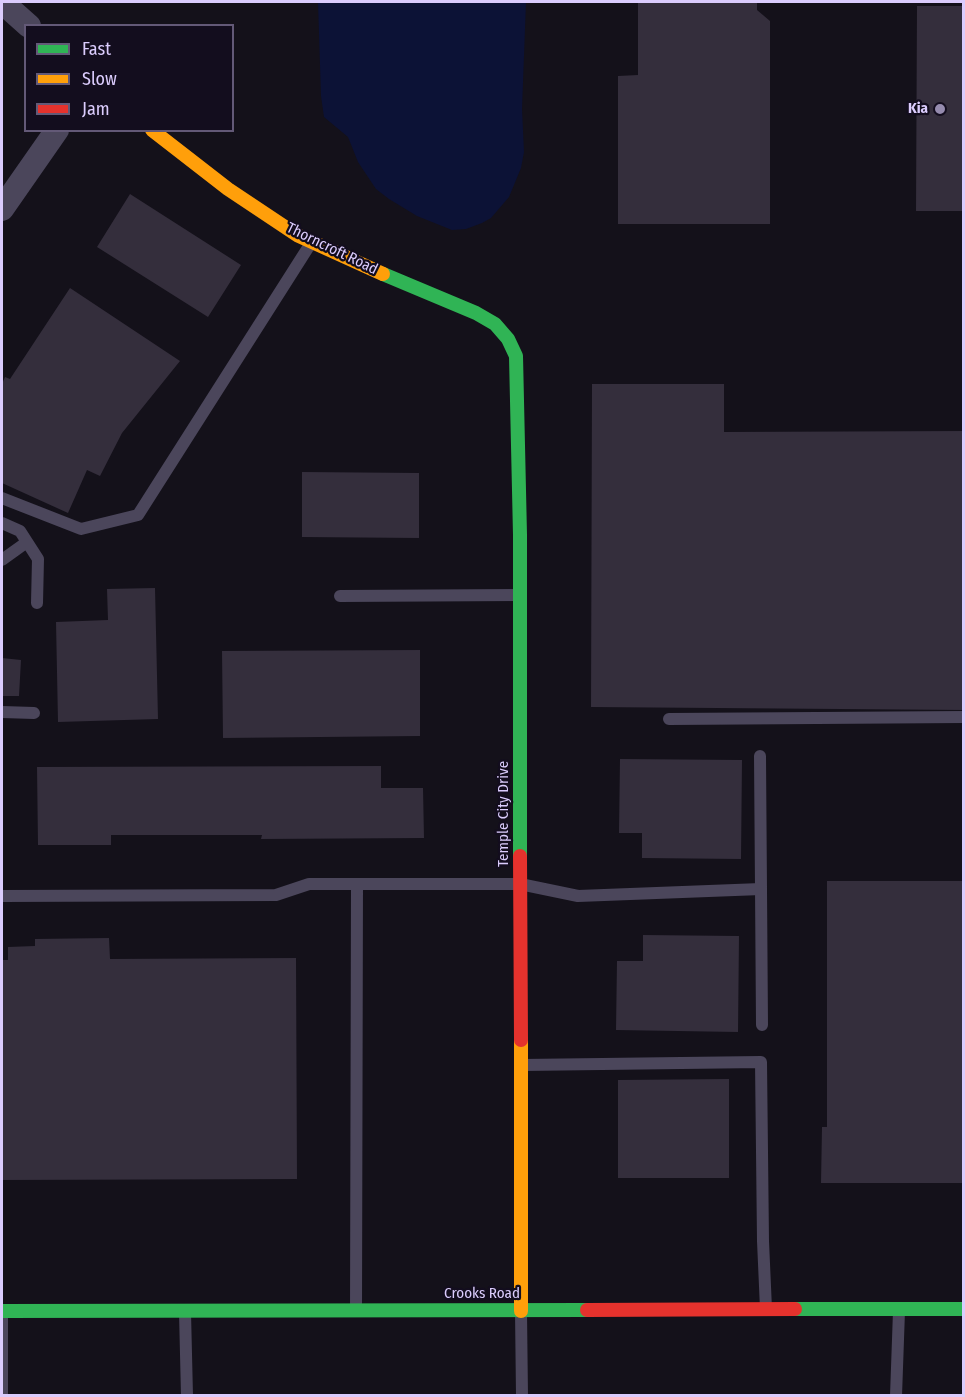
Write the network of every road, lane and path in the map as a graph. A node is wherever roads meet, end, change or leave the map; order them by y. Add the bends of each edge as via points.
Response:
1 (2, 2) edge
2 (27, 24) edge
3 (56, 132) edge
4 (155, 132) edge
5 (2, 209) edge
6 (312, 242) junction
7 (495, 324) joint
8 (2, 498) edge
9 (2, 523) edge
10 (27, 542) junction
11 (2, 560) edge
12 (520, 595) junction
13 (340, 596) dead end
14 (37, 603) dead end
15 (2, 712) edge
16 (34, 713) dead end
17 (963, 717) edge
18 (669, 719) dead end
19 (760, 756) dead end
20 (357, 884) junction
21 (520, 884) junction
22 (761, 889) junction
23 (2, 896) edge
24 (762, 1025) dead end
25 (521, 1065) junction
26 (963, 1309) edge
27 (766, 1310) junction
28 (899, 1310) junction
29 (2, 1311) edge
30 (184, 1311) junction
31 (356, 1311) junction
32 (521, 1311) junction
33 (2, 1395) edge
34 (187, 1395) edge
35 (522, 1395) edge
36 (896, 1395) edge

1 - 2 street
3 - 5 street
4 - 6 street, Thorncroft Road via 228,189
6 - 7 street, Thorncroft Road
6 - 8 lane via 138,515 81,529
7 - 12 street, Temple City Drive via 516,356 518,377
9 - 10 lane via 20,531
10 - 11 lane
10 - 14 lane via 38,559
12 - 13 lane
12 - 21 street, Temple City Drive
15 - 16 lane
17 - 18 lane
19 - 22 lane
20 - 21 lane
20 - 23 lane via 309,884 276,895
20 - 31 lane
21 - 22 lane via 578,896
21 - 25 street, Temple City Drive
22 - 24 lane
25 - 27 lane via 761,1062
25 - 32 street, Temple City Drive
26 - 28 street, Crooks Road
27 - 28 street, Crooks Road
27 - 32 street, Crooks Road
28 - 36 lane
29 - 30 street, Crooks Road
29 - 33 lane
30 - 31 street, Crooks Road
30 - 34 lane
31 - 32 street, Crooks Road
32 - 35 lane

